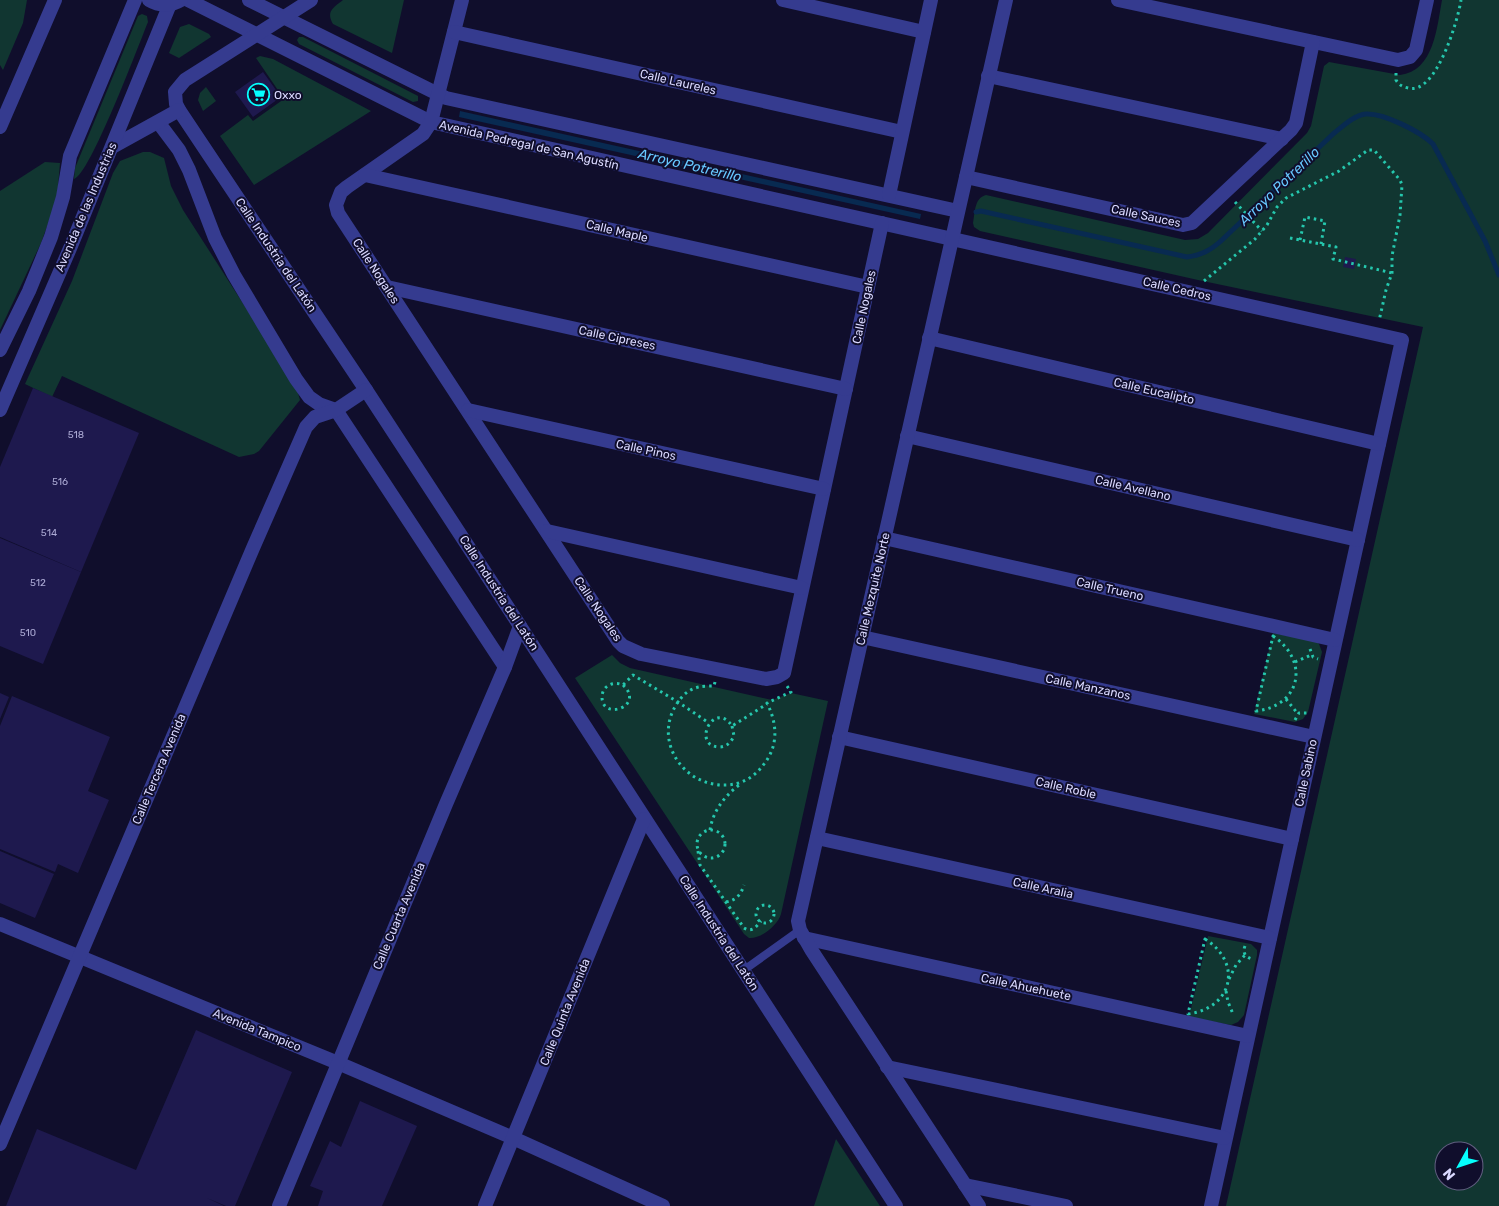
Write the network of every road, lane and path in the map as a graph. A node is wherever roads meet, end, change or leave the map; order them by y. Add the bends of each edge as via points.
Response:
1 (43, 0) edge
2 (55, 0) edge
3 (135, 0) edge
4 (148, 0) edge
5 (188, 0) edge
6 (251, 0) edge
7 (311, 0) edge
8 (462, 0) edge
9 (783, 0) edge
10 (931, 0) edge
11 (1006, 0) edge
12 (1118, 0) edge
13 (1426, 0) edge
14 (1461, 0) edge
15 (176, 2) edge
16 (273, 5) edge
17 (284, 18) junction
18 (44, 25) junction
19 (454, 32) junction
20 (924, 32) junction
21 (257, 34) junction
22 (1313, 42) junction
23 (1396, 72) dead end
24 (988, 76) junction
25 (438, 95) junction
26 (179, 110) junction
27 (158, 122) junction
28 (431, 122) junction
29 (0, 127) edge
30 (902, 132) junction
31 (1282, 139) junction
32 (112, 147) junction
33 (364, 175) junction
34 (966, 177) junction
35 (888, 195) junction
36 (1235, 202) dead end
37 (958, 211) junction
38 (882, 223) junction
39 (1262, 231) junction
40 (51, 237) junction
41 (952, 238) junction
42 (1290, 238) dead end
43 (1300, 240) junction
44 (1321, 244) junction
45 (71, 246) junction
46 (1392, 273) junction
47 (1201, 284) dead end
48 (387, 287) junction
49 (868, 287) junction
50 (1379, 322) dead end
51 (929, 338) junction
52 (1402, 340) joint
53 (0, 350) edge
54 (846, 388) junction
55 (366, 390) junction
56 (0, 410) edge
57 (336, 410) junction
58 (468, 410) junction
59 (908, 436) junction
60 (1379, 444) junction
61 (824, 489) junction
62 (547, 531) junction
63 (884, 538) junction
64 (1358, 540) junction
65 (802, 588) junction
66 (520, 626) junction
67 (862, 637) junction
68 (1336, 640) junction
69 (1311, 655) dead end
70 (1295, 662) junction
71 (505, 666) junction
72 (720, 670) junction
73 (781, 676) junction
74 (623, 685) junction
75 (1286, 699) junction
76 (678, 702) junction
77 (767, 704) junction
78 (1307, 713) dead end
79 (1298, 714) junction
80 (1295, 722) dead end
81 (709, 723) junction
82 (732, 726) junction
83 (839, 737) junction
84 (1314, 737) junction
85 (746, 780) junction
86 (644, 819) junction
87 (710, 830) junction
88 (817, 838) junction
89 (1292, 839) junction
90 (698, 851) junction
91 (744, 884) dead end
92 (726, 902) junction
93 (761, 921) junction
94 (0, 924) edge
95 (802, 934) junction
96 (1270, 938) junction
97 (1247, 944) dead end
98 (1245, 955) junction
99 (79, 957) junction
100 (1256, 958) dead end
101 (744, 970) junction
102 (1228, 980) junction
103 (1226, 987) junction
104 (1239, 1013) dead end
105 (1233, 1014) junction
106 (1229, 1018) dead end
107 (1248, 1036) junction
108 (338, 1063) junction
109 (887, 1067) junction
110 (513, 1138) junction
111 (1226, 1138) junction
112 (0, 1144) edge
113 (965, 1185) junction
114 (279, 1206) edge
115 (486, 1206) edge
116 (663, 1206) edge
117 (896, 1206) edge
118 (978, 1206) edge
119 (1066, 1206) edge
120 (1210, 1206) edge

1 - 18 street
2 - 18 street
3 - 40 street, Avenida de las Industrias via 70,156 63,197
4 - 15 street via 162,4
5 - 21 street, Avenida Pedregal de San Agustín
6 - 16 street
7 - 17 street
8 - 19 street
9 - 20 street
10 - 20 street
11 - 24 street, Calle Mezquite Norte
12 - 22 street
13 - 22 street via 1416,50 1410,57 1398,60
14 - 23 path via 1454,31 1429,80 1419,88 1408,88 1397,82
15 - 32 street, Avenida de las Industrias
16 - 17 street
16 - 21 street
17 - 21 street
17 - 25 street
18 - 29 street
19 - 25 street
19 - 30 street, Calle Laureles
20 - 30 street
21 - 26 street via 181,83 175,98
21 - 28 street, Avenida Pedregal de San Agustín
22 - 31 street, Calle Sauces via 1296,123
24 - 31 street
24 - 34 street, Calle Mezquite Norte
25 - 28 street
25 - 35 street
26 - 27 street
26 - 55 street, Calle Industria del Latón
27 - 32 street
27 - 57 street via 189,170 230,268 296,380 319,404
28 - 33 street, Calle Nogales via 423,134
28 - 38 street, Avenida Pedregal de San Agustín
30 - 35 street
31 - 34 street, Calle Sauces via 1188,225
32 - 45 street, Avenida de las Industrias
33 - 48 street, Calle Nogales via 341,192 336,205 338,213
33 - 49 street, Calle Maple
34 - 37 street, Calle Mezquite Norte
35 - 37 street
36 - 39 path
37 - 41 street, Calle Mezquite Norte
38 - 41 street, Avenida Pedregal de San Agustín
38 - 49 street, Calle Nogales
39 - 46 path via 1286,198 1339,171 1368,150 1374,150 1402,185
39 - 47 path
40 - 45 street
40 - 53 street, Avenida de las Industrias
41 - 51 street, Calle Mezquite Norte
41 - 52 street, Calle Cedros
42 - 43 path
43 - 44 path
43 - 44 path via 1305,217 1325,221
44 - 46 path via 1336,247 1333,259
45 - 56 street, Avenida de las Industrias
46 - 50 path
48 - 54 street, Calle Cipreses
48 - 58 street, Calle Nogales
49 - 54 street, Calle Nogales
51 - 59 street, Calle Mezquite Norte
51 - 60 street, Calle Eucalipto
52 - 60 street, Calle Sabino
54 - 61 street, Calle Nogales
55 - 57 street, Calle Tercera Avenida
55 - 66 street, Calle Industria del Latón
57 - 71 street
57 - 99 street, Calle Tercera Avenida via 315,417 306,427
58 - 61 street, Calle Pinos
58 - 62 street, Calle Nogales
59 - 63 street, Calle Mezquite Norte
59 - 64 street, Calle Avellano
60 - 64 street, Calle Sabino
61 - 65 street, Calle Nogales
62 - 65 street
62 - 72 street, Calle Nogales via 623,646 641,654
63 - 67 street, Calle Mezquite Norte
63 - 68 street, Calle Trueno
64 - 68 street, Calle Sabino
65 - 73 street, Calle Nogales via 786,666
66 - 71 street, Calle Cuarta Avenida
66 - 86 street, Calle Industria del Latón
67 - 83 street, Calle Mezquite Norte
67 - 84 street, Calle Manzanos
68 - 84 street, Calle Sabino
69 - 70 path
70 - 75 path via 1296,677
70 - 75 path via 1284,643 1273,636 1256,711 1268,710
71 - 108 street, Calle Cuarta Avenida
72 - 73 street, Calle Nogales via 766,679
72 - 76 path via 714,686 698,687 684,694
73 - 77 path via 791,692
74 - 74 path via 614,683 606,686 602,694 606,706 615,710 627,705 629,692
74 - 76 path via 634,675
75 - 79 path
76 - 81 path
76 - 85 path via 668,726 669,744 676,760 688,774 701,782 716,785 732,785
77 - 82 path
77 - 85 path via 775,729 774,744 759,771
78 - 79 path
79 - 80 path
81 - 82 path via 722,718
81 - 82 path via 708,741 720,747 732,740
83 - 88 street, Calle Mezquite Norte
83 - 89 street, Calle Roble
84 - 89 street, Calle Sabino
85 - 87 path via 721,803
86 - 101 street, Calle Industria del Latón
86 - 110 street, Calle Quinta Avenida
87 - 90 path via 698,838
87 - 90 path via 722,836 724,849 710,859
88 - 95 street, Calle Mezquite Norte via 798,921
88 - 96 street, Calle Aralia
89 - 96 street, Calle Sabino
90 - 92 path via 700,865
91 - 92 path via 736,898
92 - 93 path via 747,930 752,930
93 - 93 path via 773,919 773,910 769,906 761,906 757,910
94 - 99 street, Avenida Tampico
95 - 101 lane
95 - 107 street, Calle Ahuehuete
95 - 109 street
96 - 107 street, Calle Sabino
97 - 98 path
98 - 100 path
98 - 102 path
99 - 108 street, Avenida Tampico
99 - 112 street, Calle Tercera Avenida
101 - 117 street, Calle Industria del Latón
102 - 103 path
102 - 103 path via 1224,956 1205,939 1188,1014 1210,1008 1219,1001
103 - 105 path
104 - 105 path
105 - 106 path
107 - 111 street, Calle Sabino
108 - 110 street, Avenida Tampico
108 - 114 street, Calle Cuarta Avenida
109 - 111 street
109 - 113 street
110 - 115 street, Calle Quinta Avenida
110 - 116 street, Avenida Tampico
111 - 120 street, Calle Sabino
113 - 118 street
113 - 119 street

